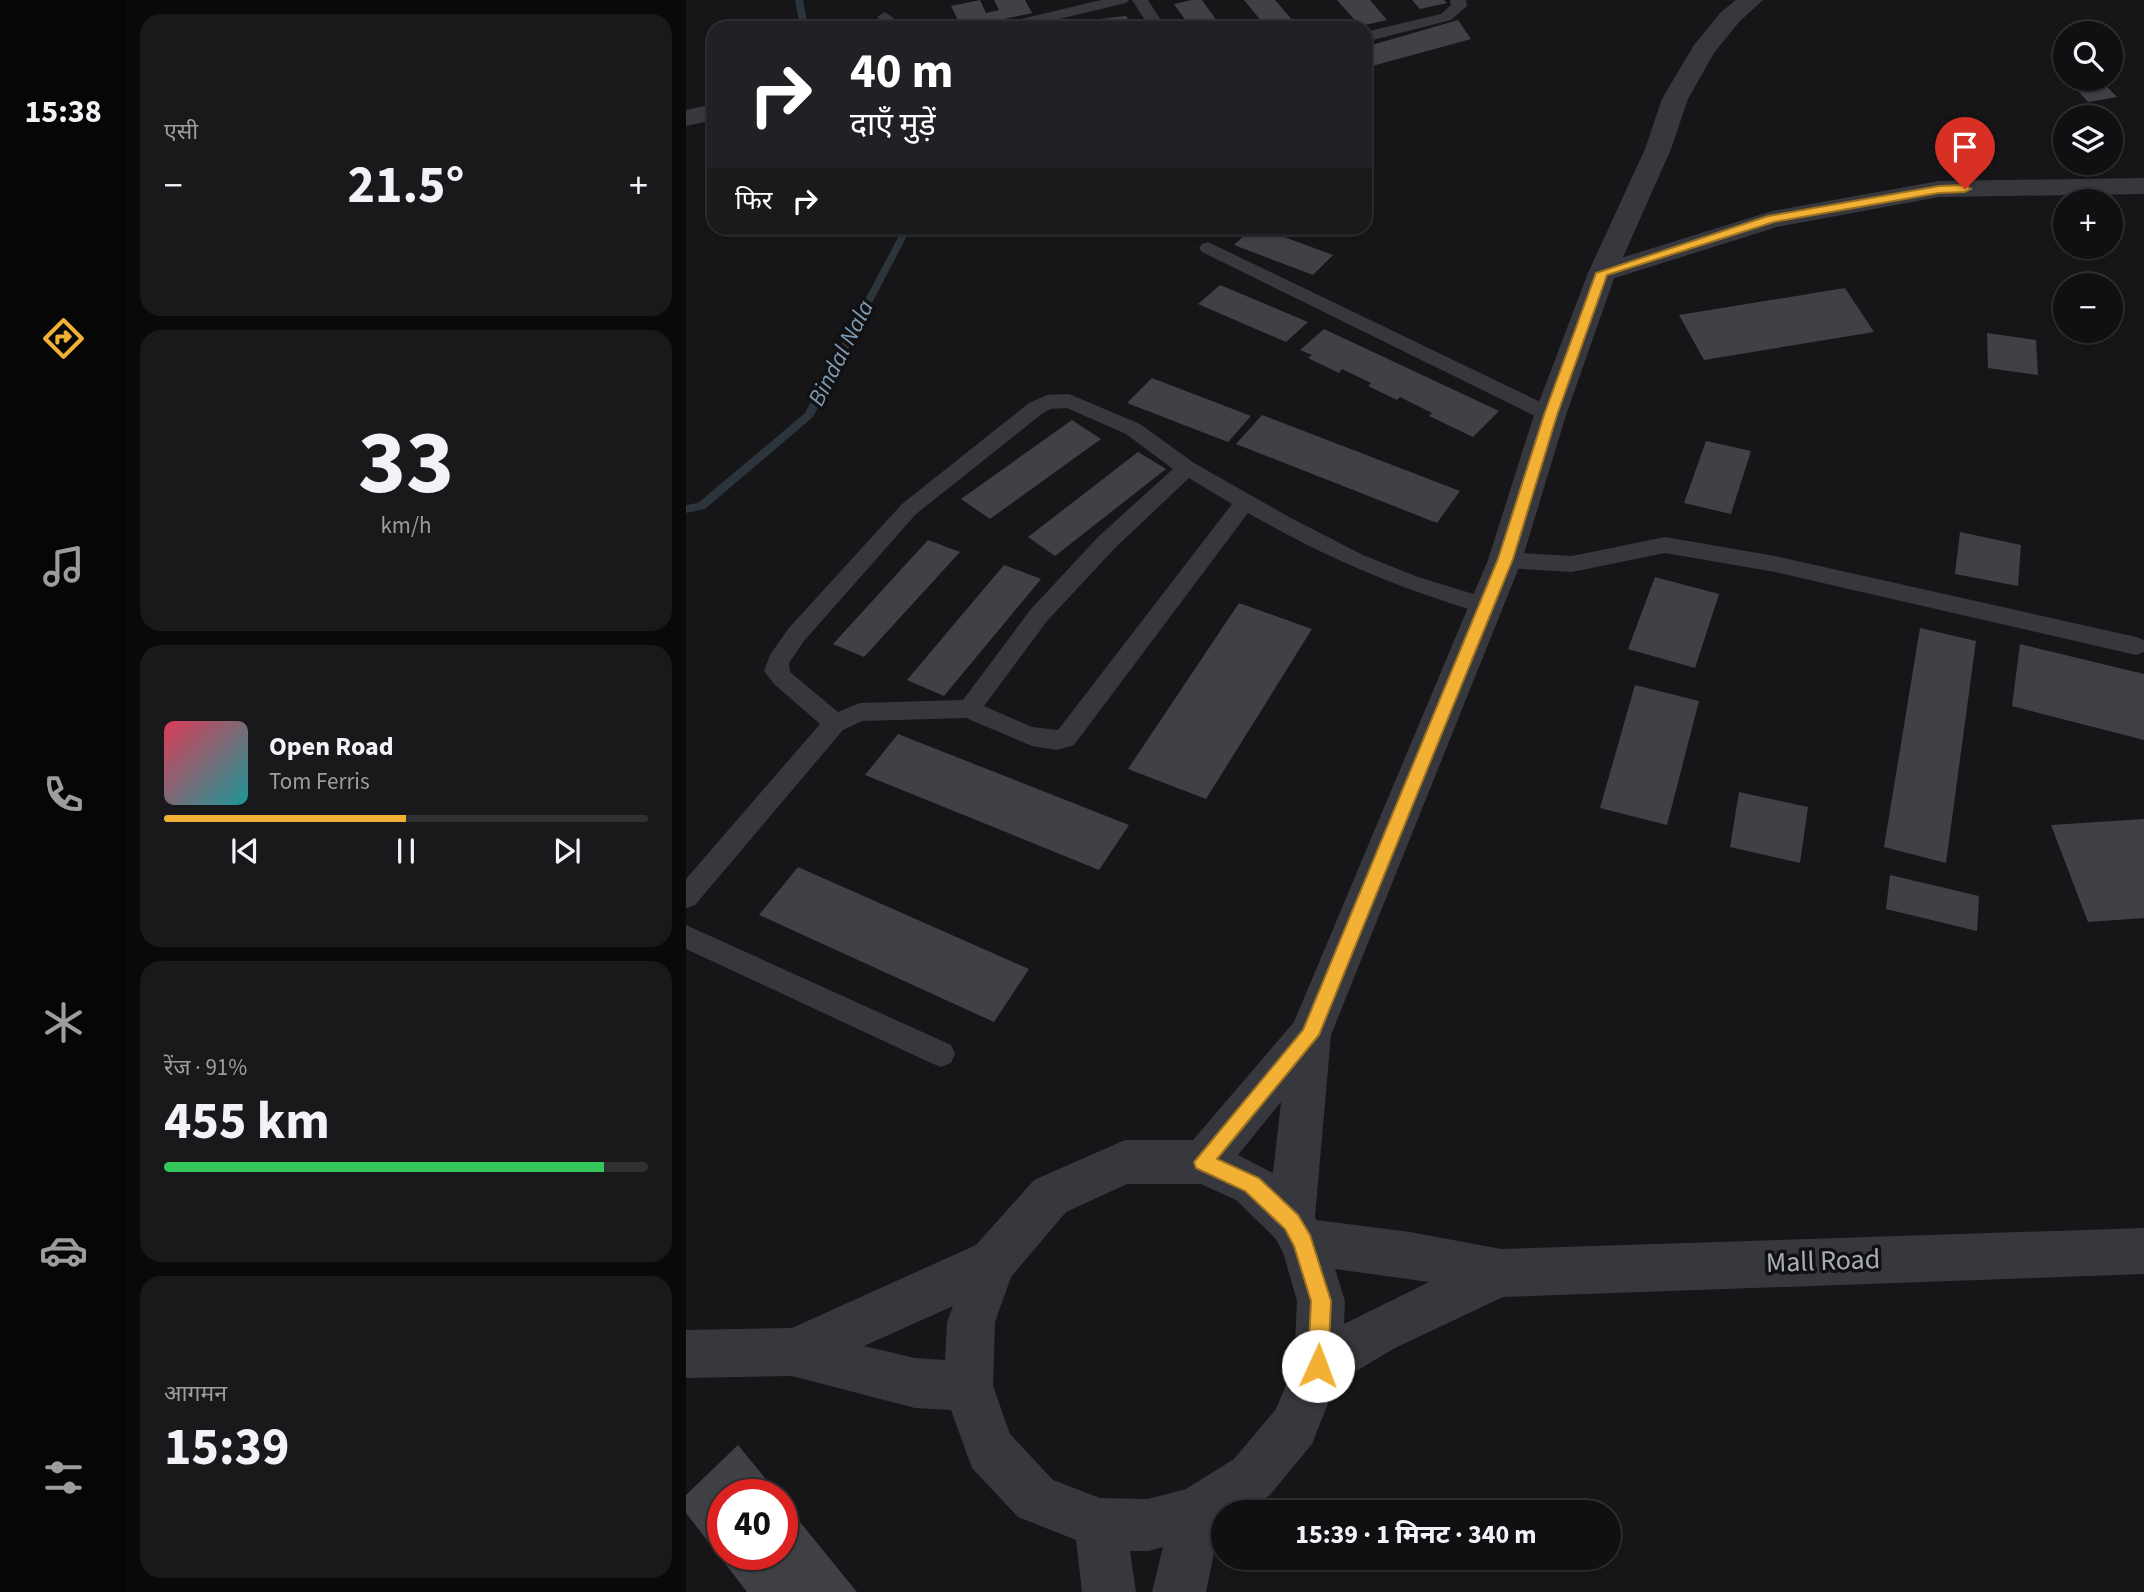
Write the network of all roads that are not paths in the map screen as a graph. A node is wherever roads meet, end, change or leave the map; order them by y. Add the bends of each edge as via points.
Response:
1 (1121, 0) edge
2 (1140, 0) edge
3 (1458, 0) edge
4 (1751, 0) edge
5 (885, 17) dead end
6 (890, 21) edge
7 (1032, 21) edge
8 (1154, 21) edge
9 (1372, 35) edge
10 (707, 114) edge
11 (686, 118) edge
12 (2144, 186) edge
13 (1208, 248) dead end
14 (1602, 273) junction
15 (1550, 415) junction
16 (1187, 468) junction
17 (1246, 501) junction
18 (1506, 559) junction
19 (1485, 606) junction
20 (2136, 646) dead end
21 (969, 709) junction
22 (835, 723) junction
23 (686, 897) edge
24 (686, 937) edge
25 (1310, 1035) junction
26 (942, 1054) dead end
27 (1203, 1162) junction
28 (1297, 1232) junction
29 (2144, 1251) edge
30 (993, 1262) junction
31 (1501, 1273) junction
32 (792, 1352) junction
33 (686, 1353) edge
34 (1318, 1366) junction
35 (968, 1386) junction
36 (1197, 1512) junction
37 (1100, 1524) junction
38 (1110, 1592) edge
39 (1179, 1592) edge

1 - 7 lane
2 - 8 lane
3 - 9 lane via 1459,6 1446,17
4 - 14 street via 1703,50 1675,99 1658,149
5 - 6 lane
10 - 11 street
12 - 14 street via 1939,189 1772,219
13 - 15 lane
14 - 15 street
15 - 18 street
16 - 17 lane
16 - 21 lane via 1107,542 1039,615
16 - 22 lane via 1133,429 1069,401 1047,402 1036,408 909,509 778,661 776,671 782,678
17 - 19 lane via 1339,553 1410,583
17 - 21 lane via 1066,738 1050,742
18 - 19 street
18 - 20 lane via 1558,566 1665,545 1775,564
19 - 25 street
21 - 22 lane via 860,712
22 - 23 lane
24 - 26 lane
25 - 27 street
25 - 28 street
27 - 28 street via 1252,1184
27 - 30 street via 1125,1162 1050,1196
28 - 31 street
28 - 34 street via 1321,1301
29 - 31 street, Mall Road
30 - 32 street
30 - 35 street via 971,1322
31 - 34 street via 1378,1331
32 - 33 street
32 - 35 street via 915,1383
34 - 36 street via 1294,1426 1252,1477
35 - 37 street via 990,1450 1036,1499
36 - 37 street via 1148,1525
36 - 39 street
37 - 38 street

